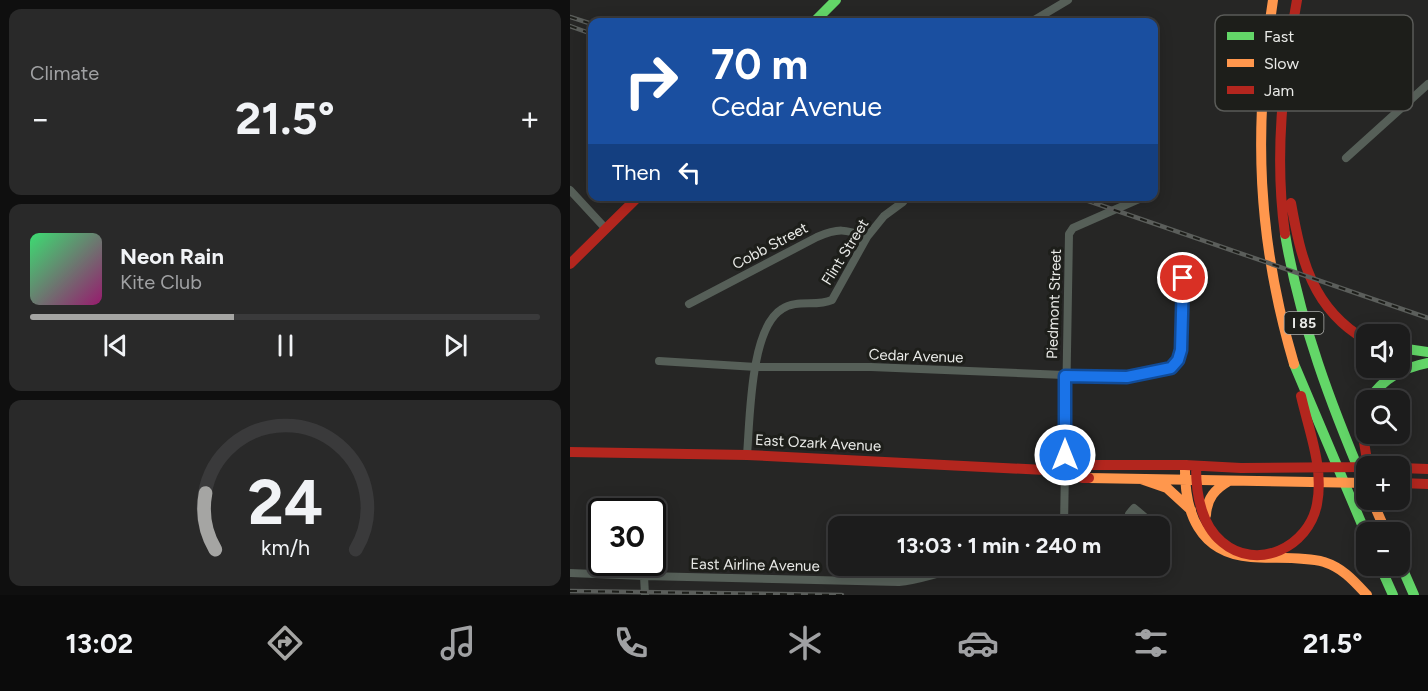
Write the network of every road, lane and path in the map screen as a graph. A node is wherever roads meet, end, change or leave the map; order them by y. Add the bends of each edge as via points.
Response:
1 (836, 0) edge
2 (1068, 0) edge
3 (1273, 0) edge
4 (1297, 0) edge
5 (1271, 15) edge
6 (1294, 15) edge
7 (818, 18) edge
8 (1038, 18) edge
9 (1428, 84) edge
10 (1413, 98) edge
11 (1259, 111) edge
12 (1282, 111) edge
13 (1398, 111) edge
14 (1281, 150) junction
15 (1346, 158) dead end
16 (570, 190) edge
17 (634, 201) edge
18 (1134, 201) edge
19 (903, 202) dead end
20 (606, 229) junction
21 (867, 237) junction
22 (570, 264) edge
23 (1183, 278) dead end
24 (689, 304) dead end
25 (1356, 334) edge
26 (1410, 349) edge
27 (1428, 352) edge
28 (659, 361) dead end
29 (1428, 363) edge
30 (1294, 365) junction
31 (756, 367) junction
32 (1065, 376) junction
33 (1376, 390) edge
34 (570, 452) edge
35 (747, 455) junction
36 (1356, 462) edge
37 (1190, 465) junction
38 (1356, 467) edge
39 (1410, 468) edge
40 (1428, 469) edge
41 (1065, 471) junction
42 (1141, 479) junction
43 (1190, 481) junction
44 (1229, 481) junction
45 (1410, 483) edge
46 (1428, 484) edge
47 (1356, 485) edge
48 (1191, 510) junction
49 (1064, 516) edge
50 (1128, 516) edge
51 (1144, 516) edge
52 (1206, 520) junction
53 (1361, 522) edge
54 (1215, 558) dead end
55 (1282, 569) dead end
56 (570, 573) edge
57 (588, 574) edge
58 (644, 576) joint
59 (933, 576) edge
60 (1384, 576) edge
61 (1406, 576) edge
62 (645, 595) edge
63 (1367, 595) edge
64 (1393, 595) edge
65 (1414, 595) edge

1 - 7 main road
2 - 8 street
3 - 5 main road, I 85
4 - 6 main road, I 85
9 - 10 street
11 - 30 main road, I 85 via 1267,247
12 - 14 main road, I 85
13 - 15 street
14 - 25 main road via 1298,239 1313,285 1346,328
14 - 36 main road, I 85 via 1286,238 1295,286 1325,389
16 - 20 street
17 - 20 main road
18 - 32 street, Piedmont Street via 1073,228 1069,234
19 - 21 street, Flint Street via 884,216
20 - 22 main road
21 - 24 street, Cobb Street via 846,230 832,231
21 - 31 street, Flint Street via 831,300 795,304 772,317 760,340
23 - 32 street, Cedar Avenue via 1181,350 1171,368 1127,377
26 - 27 main road
28 - 31 street, Cedar Avenue
29 - 33 main road via 1391,375
30 - 52 main road via 1318,484 1318,504 1309,528 1291,547 1254,555 1222,542
30 - 53 main road, I 85
31 - 32 street, Cedar Avenue via 871,367
31 - 35 street, Flint Street
32 - 41 street, Piedmont Street
34 - 35 main road, East Ozark Avenue
35 - 41 main road, East Ozark Avenue
37 - 38 main road, East Ozark Avenue
37 - 41 main road, East Ozark Avenue via 1084,465
37 - 43 main road
39 - 40 main road
41 - 42 main road, East Ozark Avenue via 1083,478
41 - 49 street, Piedmont Street
42 - 43 main road, East Ozark Avenue
42 - 48 main road via 1167,488
43 - 44 main road, East Ozark Avenue
43 - 48 main road
43 - 52 main road
44 - 47 main road, East Ozark Avenue
44 - 52 main road via 1211,494
45 - 46 main road
48 - 54 main road via 1200,541
50 - 51 street via 1134,508
55 - 63 main road via 1330,567 1352,578
56 - 57 street, East Airline Avenue
58 - 59 street, East Airline Avenue via 899,582
58 - 62 street
60 - 64 main road
61 - 65 main road

